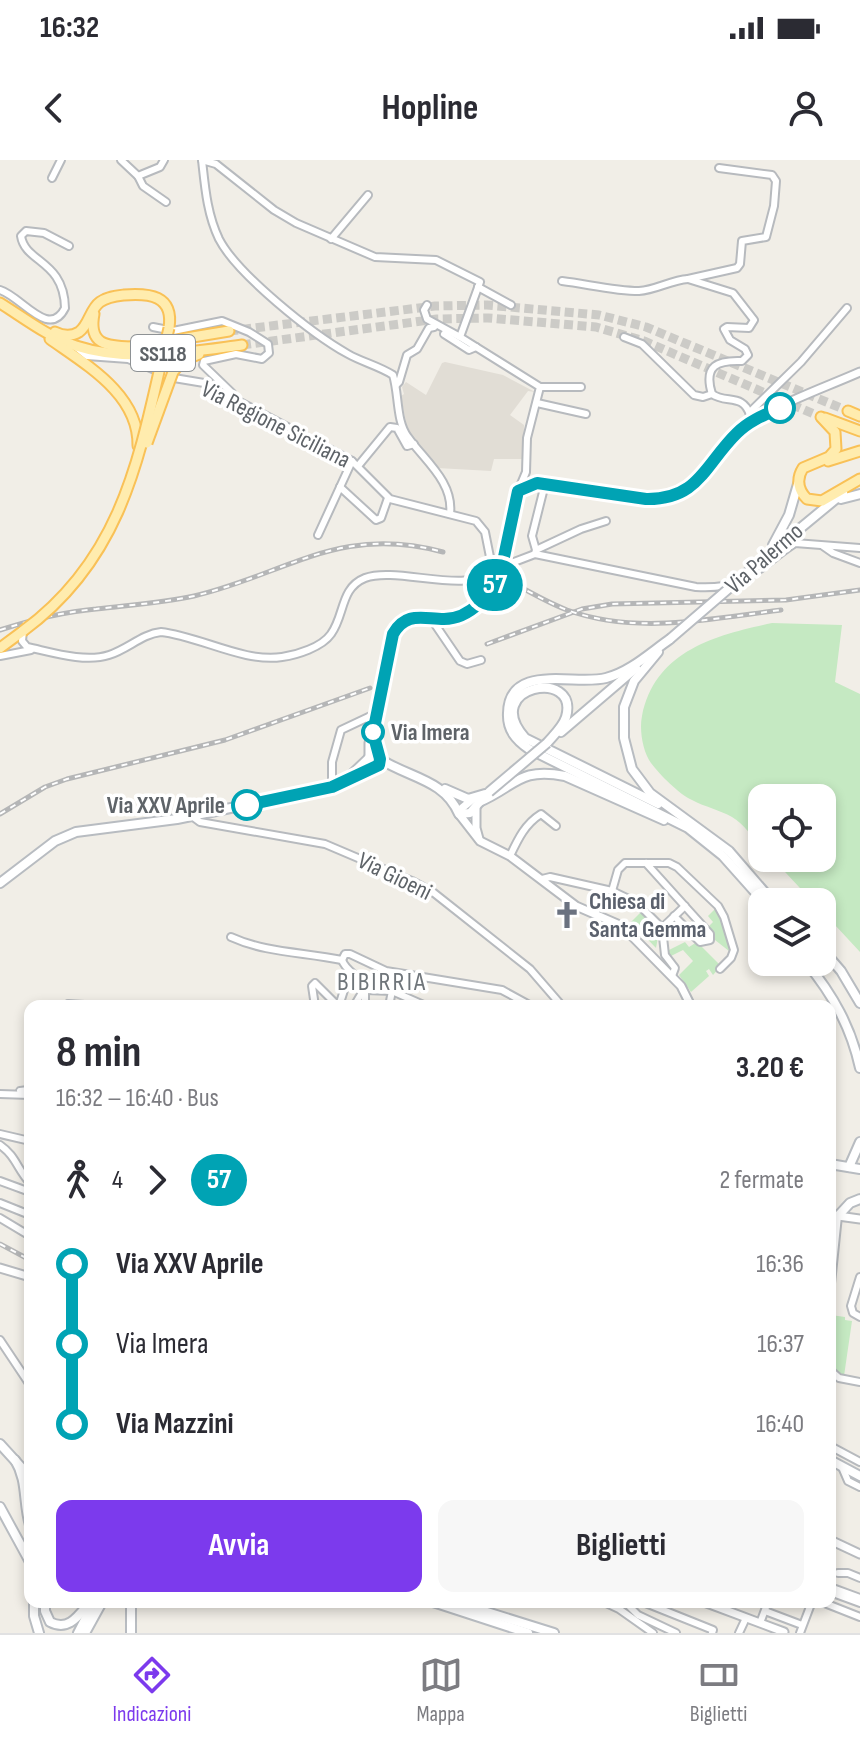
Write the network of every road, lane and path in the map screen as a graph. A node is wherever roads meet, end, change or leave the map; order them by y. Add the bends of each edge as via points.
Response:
1 (61, 160) edge
2 (121, 160) edge
3 (164, 160) edge
4 (202, 160) edge
5 (719, 168) dead end
6 (138, 176) junction
7 (52, 178) dead end
8 (368, 195) dead end
9 (166, 202) dead end
10 (331, 239) junction
11 (69, 246) dead end
12 (688, 279) junction
13 (562, 281) dead end
14 (478, 287) junction
15 (0, 290) edge
16 (0, 303) edge
17 (427, 305) dead end
18 (511, 305) dead end
19 (96, 306) junction
20 (847, 308) dead end
21 (34, 324) junction
22 (153, 327) dead end
23 (229, 331) tunnel mouth
24 (460, 337) junction
25 (624, 337) dead end
26 (242, 345) tunnel mouth
27 (79, 346) junction
28 (138, 347) junction
29 (231, 347) junction
30 (476, 347) junction
31 (860, 372) edge
32 (396, 385) junction
33 (540, 387) junction
34 (581, 387) dead end
35 (712, 394) junction
36 (236, 402) junction
37 (537, 403) junction
38 (848, 411) tunnel mouth
39 (586, 414) dead end
40 (860, 415) edge
41 (750, 417) junction
42 (860, 431) edge
43 (414, 444) junction
44 (860, 451) edge
45 (355, 464) junction
46 (812, 464) junction
47 (136, 466) junction
48 (799, 479) junction
49 (860, 479) edge
50 (545, 484) junction
51 (340, 487) junction
52 (518, 491) junction
53 (860, 494) edge
54 (388, 498) junction
55 (450, 514) junction
56 (816, 514) junction
57 (606, 521) dead end
58 (318, 535) dead end
59 (820, 544) junction
60 (860, 548) edge
61 (536, 552) junction
62 (763, 559) junction
63 (860, 563) edge
64 (497, 567) junction
65 (483, 577) junction
66 (491, 589) junction
67 (430, 617) junction
68 (23, 631) junction
69 (670, 639) junction
70 (10, 640) junction
71 (0, 648) edge
72 (22, 648) junction
73 (0, 656) edge
74 (481, 660) dead end
75 (377, 713) junction
76 (373, 733) junction
77 (547, 743) junction
78 (369, 758) junction
79 (378, 763) junction
80 (336, 785) junction
81 (440, 787) junction
82 (491, 794) junction
83 (477, 802) junction
84 (550, 809) dead end
85 (459, 814) junction
86 (541, 814) junction
87 (192, 816) junction
88 (689, 825) junction
89 (556, 826) dead end
90 (480, 841) junction
91 (510, 856) junction
92 (646, 863) junction
93 (542, 879) junction
94 (0, 883) edge
95 (752, 888) edge
96 (761, 888) edge
97 (612, 891) junction
98 (685, 906) junction
99 (674, 916) junction
100 (662, 928) junction
101 (231, 937) dead end
102 (342, 960) junction
103 (836, 965) edge
104 (720, 969) dead end
105 (672, 976) junction
106 (816, 976) edge
107 (345, 987) dead end
108 (392, 991) junction
109 (364, 992) junction
110 (315, 1000) edge
111 (334, 1000) edge
112 (341, 1000) edge
113 (358, 1000) edge
114 (365, 1000) edge
115 (391, 1000) edge
116 (412, 1000) edge
117 (520, 1000) edge
118 (557, 1000) edge
119 (689, 1000) edge
120 (834, 1000) edge
121 (836, 1003) edge
122 (860, 1003) edge
123 (860, 1068) edge
124 (24, 1090) edge
125 (0, 1094) edge
126 (14, 1095) junction
127 (24, 1095) edge
128 (0, 1134) edge
129 (24, 1140) edge
130 (860, 1142) edge
131 (0, 1145) edge
132 (836, 1165) edge
133 (849, 1167) junction
134 (860, 1169) edge
135 (24, 1176) edge
136 (0, 1181) edge
137 (24, 1190) edge
138 (860, 1199) edge
139 (0, 1203) edge
140 (24, 1213) edge
141 (836, 1214) edge
142 (836, 1215) edge
143 (0, 1218) edge
144 (860, 1219) edge
145 (24, 1232) edge
146 (0, 1268) edge
147 (24, 1275) edge
148 (860, 1277) edge
149 (860, 1317) edge
150 (0, 1340) edge
151 (836, 1375) edge
152 (24, 1376) edge
153 (859, 1384) edge
154 (0, 1444) edge
155 (836, 1449) edge
156 (15, 1460) junction
157 (860, 1462) edge
158 (836, 1464) edge
159 (842, 1467) junction
160 (24, 1470) edge
161 (860, 1476) edge
162 (24, 1486) edge
163 (860, 1487) edge
164 (0, 1507) edge
165 (20, 1542) junction
166 (836, 1543) edge
167 (24, 1544) edge
168 (860, 1545) edge
169 (24, 1550) edge
170 (851, 1550) junction
171 (860, 1554) edge
172 (838, 1573) dead end
173 (860, 1578) edge
174 (836, 1591) edge
175 (860, 1600) edge
176 (836, 1607) edge
177 (34, 1608) edge
178 (45, 1608) edge
179 (87, 1608) edge
180 (89, 1608) edge
181 (100, 1608) edge
182 (131, 1608) edge
183 (451, 1608) edge
184 (474, 1608) edge
185 (617, 1608) edge
186 (631, 1608) edge
187 (658, 1608) edge
188 (720, 1608) edge
189 (766, 1608) edge
190 (809, 1608) edge
191 (765, 1611) junction
192 (860, 1617) edge
193 (746, 1618) junction
194 (802, 1625) junction
195 (659, 1626) junction
196 (768, 1628) edge
197 (39, 1633) edge
198 (78, 1633) edge
199 (88, 1633) edge
200 (131, 1633) edge
201 (528, 1633) edge
202 (554, 1633) edge
203 (654, 1633) edge
204 (676, 1633) edge
205 (712, 1633) edge
206 (739, 1633) edge
207 (784, 1633) edge
208 (800, 1633) edge

1 - 7 street
2 - 6 street
3 - 6 street
4 - 10 street via 216,164 290,220
4 - 32 street via 210,215 233,260 347,354 393,375
5 - 12 street via 775,177 769,232 764,238 742,241 737,268
6 - 9 street
8 - 10 street
10 - 14 street via 375,257 445,263 480,282
11 - 15 street via 38,232 21,236 60,281 65,308 58,317 38,316
12 - 13 street via 636,291
12 - 35 street via 733,293 754,322 747,329 725,327 726,336 748,355 715,366 709,380
14 - 18 street
14 - 24 street
16 - 21 main road, SS118
17 - 24 street via 427,319
19 - 21 main road via 72,334
19 - 28 main road via 92,326 99,340 109,346
19 - 47 main road, bridge via 113,296 151,295 170,314
20 - 41 street
21 - 27 main road, SS118
21 - 47 main road, bridge via 126,403 137,428
22 - 36 street via 173,331 222,321 268,344 265,359 236,354 204,361
23 - 28 main road, SS118
24 - 30 street
25 - 35 street via 642,344 694,395
26 - 29 main road, SS118
27 - 28 main road, SS118
27 - 29 main road, SS118 via 108,353
27 - 36 street, Via Regione Siciliana via 87,356 128,359 174,378 204,383
29 - 47 main road, bridge via 194,355 173,372
30 - 32 street via 469,350 429,328 406,357
30 - 33 street
31 - 41 street
32 - 43 street via 403,427
33 - 34 street
33 - 37 street
35 - 41 street via 741,401
36 - 45 street, Via Regione Siciliana
37 - 39 street
37 - 52 street
38 - 40 main road
41 - 50 street via 698,481 663,498
42 - 46 main road via 821,417 835,432 837,444 829,457
43 - 45 street via 407,446 397,428 390,427
43 - 55 street via 443,483 452,504
44 - 46 main road
45 - 51 street
45 - 54 street, Via Regione Siciliana
46 - 48 main road via 803,468
47 - 68 main road, bridge via 96,555 76,582
48 - 49 main road via 804,495 817,502
48 - 62 main road via 781,534
49 - 56 main road, Via Palermo
50 - 52 street
50 - 61 street via 532,536
51 - 54 street via 376,520
51 - 58 street
52 - 64 street
53 - 56 main road
54 - 55 street
55 - 64 street via 482,525
56 - 62 main road, Via Palermo
57 - 61 street
59 - 60 street
59 - 61 street via 795,543 747,580 723,587 696,587
59 - 63 street
61 - 64 street
62 - 69 main road, Via Palermo, bridge
64 - 65 street
64 - 66 street
65 - 66 street
65 - 72 street via 366,578 345,597 333,632 315,646 271,658 161,632 101,657
66 - 67 street via 459,616
67 - 74 street via 460,661
67 - 75 street via 410,618 395,631
68 - 70 main road
68 - 72 street
69 - 77 main road
69 - 88 main road via 634,681 624,707 624,738 628,759 644,787
69 - 88 main road via 610,677 527,682 510,701 508,723 529,749
70 - 71 main road
70 - 72 street
72 - 73 street
75 - 76 street
75 - 80 street via 342,728 332,762
76 - 78 street
76 - 79 street
77 - 82 main road, bridge
77 - 88 main road via 564,722 566,707 559,693 538,686 521,695 514,710 516,727 525,738
78 - 79 main road via 374,755
78 - 80 main road
79 - 80 main road
79 - 81 main road
80 - 87 main road
81 - 83 main road
81 - 85 main road
82 - 83 main road
82 - 88 main road via 518,778 551,773 649,815
83 - 85 main road via 470,813
83 - 90 street
84 - 86 street
85 - 90 street
86 - 89 street
86 - 91 street via 529,823
87 - 94 main road via 68,835
87 - 118 street, Via Gioeni via 200,822 325,844 412,881 530,969
88 - 95 main road
88 - 96 main road via 729,851
90 - 91 street
91 - 93 street
92 - 97 street via 620,866
92 - 98 street
92 - 104 street via 674,865 721,911 734,950
93 - 97 street
93 - 105 street via 576,906 622,926
97 - 100 street via 637,903
98 - 99 street
98 - 99 street via 710,934 709,941 700,942
99 - 100 street
100 - 105 street via 665,955 675,968
101 - 102 street via 259,948
102 - 109 street
102 - 117 street via 350,954 390,972 502,990
103 - 122 main road
105 - 119 street
106 - 120 main road
107 - 112 street
108 - 109 street
108 - 115 street
108 - 116 street
109 - 113 street
109 - 114 street
110 - 111 street via 314,983
121 - 123 main road
124 - 126 street
125 - 126 street
126 - 127 street
128 - 129 street
130 - 133 main road
131 - 135 street via 13,1154
132 - 133 main road
133 - 134 main road
136 - 137 street
138 - 141 main road
139 - 140 street
142 - 144 street
143 - 145 street
146 - 147 street
148 - 149 street via 851,1306
150 - 152 street
151 - 153 street
154 - 156 main road
155 - 157 street
156 - 160 main road
156 - 162 main road
158 - 159 main road
159 - 161 main road
159 - 163 street via 848,1481
164 - 165 main road
165 - 167 main road
165 - 169 main road
166 - 170 street
168 - 170 street
170 - 171 street
172 - 173 street
174 - 175 street
176 - 192 street
177 - 197 main road
178 - 179 main road via 50,1622 63,1626
180 - 198 main road
181 - 199 main road
182 - 200 main road
183 - 201 main road
184 - 202 main road
185 - 203 street
186 - 195 street
187 - 205 street
188 - 193 street
189 - 191 street
190 - 194 street
191 - 194 street
191 - 196 street
193 - 196 street
193 - 206 street
194 - 208 street
195 - 203 street
195 - 204 street
196 - 207 street

